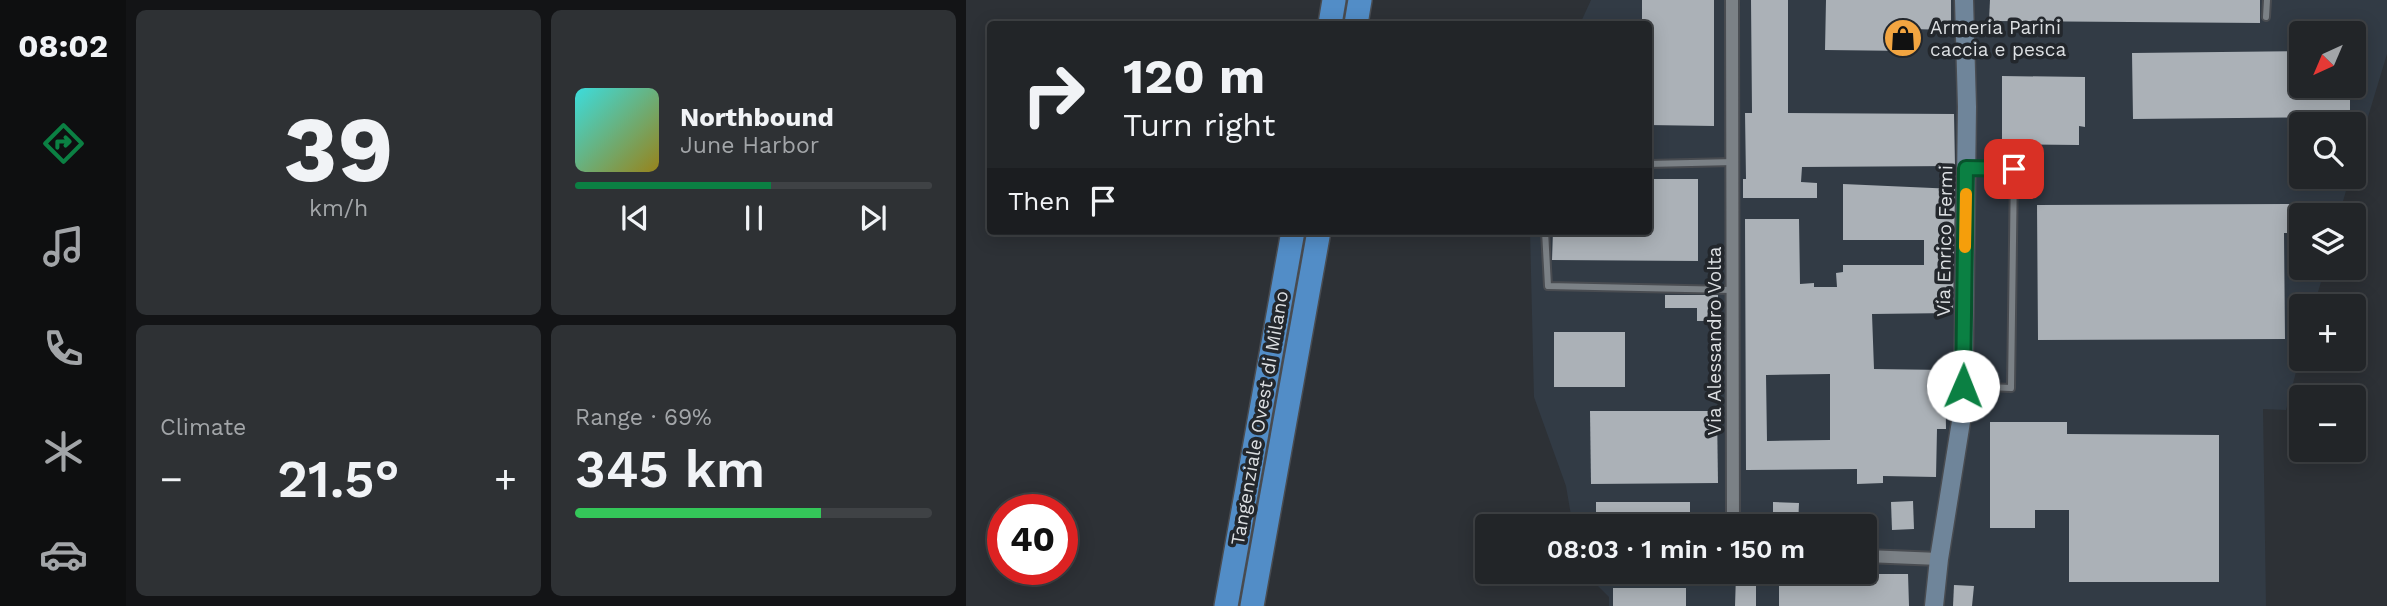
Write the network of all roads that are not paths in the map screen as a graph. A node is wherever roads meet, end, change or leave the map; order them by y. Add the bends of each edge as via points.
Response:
1 (1334, 0) edge
2 (1360, 0) edge
3 (1732, 0) edge
4 (1964, 0) edge
5 (2267, 0) edge
6 (2266, 17) dead end
7 (1330, 21) edge
8 (1356, 21) edge
9 (1734, 159) junction
10 (1652, 164) edge
11 (1966, 168) junction
12 (1292, 235) edge
13 (1318, 235) edge
14 (1545, 235) edge
15 (1734, 290) junction
16 (1963, 386) junction
17 (1733, 514) edge
18 (1877, 556) edge
19 (1939, 559) junction
20 (1226, 606) edge
21 (1252, 606) edge
22 (1934, 606) edge

1 - 7 highway
2 - 8 highway
3 - 9 street, Via Alessandro Volta
4 - 11 street, Via Enrico Fermi
5 - 6 lane
9 - 10 lane
9 - 15 street, Via Alessandro Volta
11 - 16 street, Via Enrico Fermi
11 - 16 lane via 2014,169 2011,388
12 - 20 highway, Tangenziale Ovest di Milano
13 - 21 highway, Tangenziale Ovest di Milano
14 - 15 lane via 1548,286
15 - 17 street, Via Alessandro Volta
16 - 19 street, Via Enrico Fermi
18 - 19 street
19 - 22 street, Via Enrico Fermi

